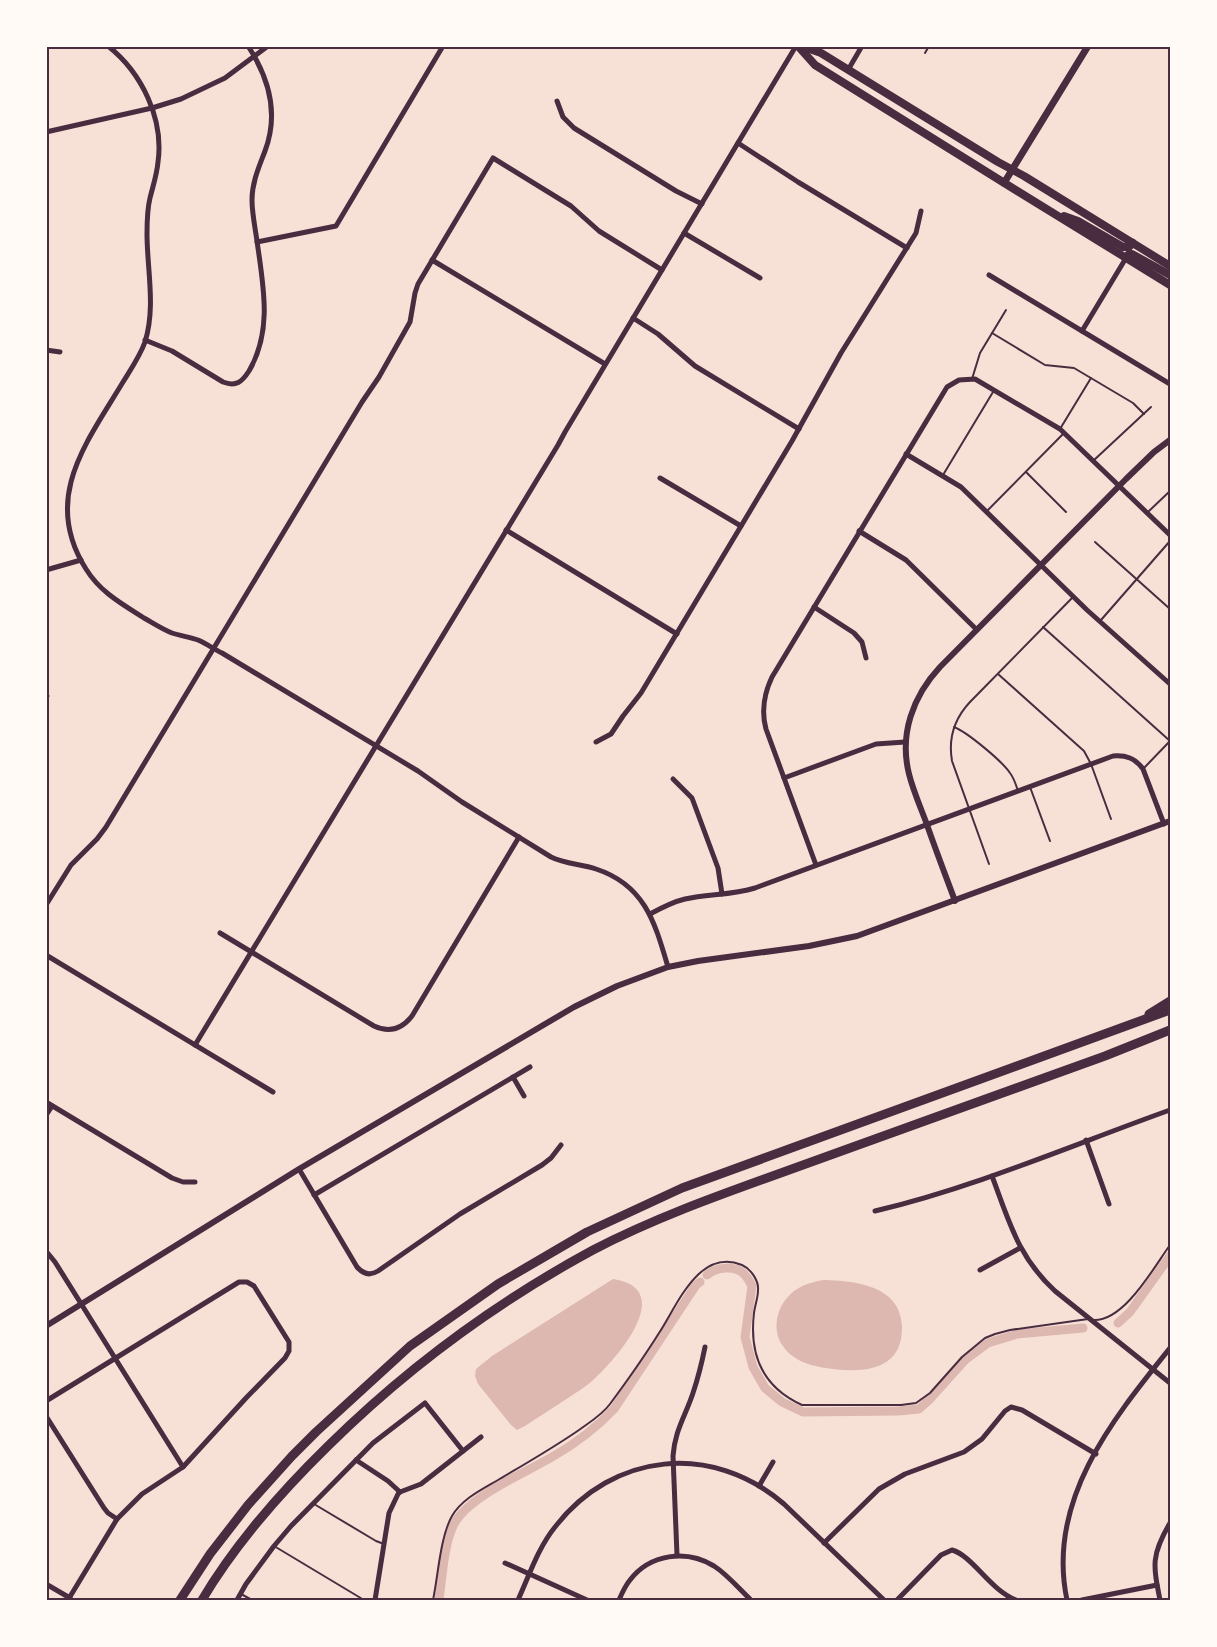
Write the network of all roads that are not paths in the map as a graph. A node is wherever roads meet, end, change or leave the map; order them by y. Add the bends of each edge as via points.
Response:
1 (108, 46) edge
2 (248, 46) edge
3 (268, 46) edge
4 (443, 46) edge
5 (798, 46) edge
6 (862, 46) edge
7 (929, 46) edge
8 (1088, 46) edge
9 (925, 53) dead end
10 (255, 57) junction
11 (848, 69) junction
12 (557, 101) dead end
13 (152, 108) junction
14 (46, 132) edge
15 (738, 143) junction
16 (1012, 170) junction
17 (1004, 183) junction
18 (702, 204) junction
19 (1043, 208) junction
20 (921, 211) dead end
21 (684, 233) junction
22 (257, 242) junction
23 (1134, 243) junction
24 (907, 248) junction
25 (1126, 258) junction
26 (432, 260) junction
27 (1170, 266) edge
28 (662, 270) junction
29 (989, 275) dead end
30 (1170, 275) edge
31 (760, 278) dead end
32 (1170, 285) edge
33 (1006, 310) dead end
34 (633, 318) junction
35 (1082, 331) junction
36 (992, 333) junction
37 (145, 340) junction
38 (46, 350) edge
39 (60, 352) dead end
40 (605, 364) junction
41 (1091, 378) junction
42 (972, 379) junction
43 (1170, 384) edge
44 (994, 390) junction
45 (1151, 407) dead end
46 (1144, 414) junction
47 (799, 429) junction
48 (1062, 431) junction
49 (1170, 440) edge
50 (906, 454) junction
51 (1093, 461) junction
52 (1026, 472) junction
53 (943, 476) junction
54 (660, 478) dead end
55 (1119, 486) junction
56 (1170, 491) edge
57 (987, 511) junction
58 (1066, 512) dead end
59 (1147, 513) junction
60 (741, 526) junction
61 (506, 530) junction
62 (859, 531) junction
63 (1170, 535) edge
64 (1170, 541) edge
65 (1095, 542) dead end
66 (81, 560) junction
67 (1041, 565) junction
68 (46, 570) edge
69 (1137, 579) junction
70 (1073, 597) junction
71 (813, 607) junction
72 (1170, 609) edge
73 (1099, 621) junction
74 (1043, 627) junction
75 (977, 630) junction
76 (677, 634) junction
77 (214, 648) junction
78 (866, 658) dead end
79 (997, 674) junction
80 (1170, 684) edge
81 (954, 727) junction
82 (1170, 741) edge
83 (596, 742) dead end
84 (905, 742) junction
85 (376, 746) junction
86 (1091, 764) junction
87 (1143, 769) junction
88 (673, 778) dead end
89 (784, 778) junction
90 (1030, 786) junction
91 (1018, 791) junction
92 (968, 809) junction
93 (1111, 819) dead end
94 (1167, 822) edge
95 (927, 824) junction
96 (519, 837) junction
97 (1050, 841) dead end
98 (989, 864) dead end
99 (816, 865) junction
100 (722, 894) junction
101 (955, 901) junction
102 (46, 905) edge
103 (650, 914) junction
104 (220, 933) dead end
105 (251, 952) junction
106 (46, 955) edge
107 (668, 967) junction
108 (1170, 1001) edge
109 (1170, 1010) edge
110 (1129, 1026) junction
111 (1170, 1030) edge
112 (195, 1045) junction
113 (530, 1067) dead end
114 (513, 1077) junction
115 (273, 1092) dead end
116 (524, 1096) dead end
117 (49, 1104) edge
118 (1170, 1110) edge
119 (46, 1115) edge
120 (1086, 1140) junction
121 (561, 1145) dead end
122 (299, 1169) junction
123 (992, 1176) junction
124 (195, 1182) dead end
125 (314, 1195) junction
126 (1109, 1204) dead end
127 (874, 1211) dead end
128 (1170, 1245) edge
129 (1020, 1248) junction
130 (46, 1251) edge
131 (980, 1270) dead end
132 (82, 1304) junction
133 (1092, 1320) junction
134 (46, 1326) edge
135 (705, 1347) dead end
136 (1170, 1348) edge
137 (116, 1358) junction
138 (1154, 1369) junction
139 (1170, 1383) edge
140 (46, 1401) edge
141 (46, 1416) edge
142 (481, 1437) dead end
143 (463, 1451) junction
144 (1096, 1454) junction
145 (356, 1460) junction
146 (773, 1462) dead end
147 (673, 1463) junction
148 (183, 1467) junction
149 (759, 1486) junction
150 (400, 1492) junction
151 (314, 1503) junction
152 (117, 1519) junction
153 (1170, 1523) edge
154 (824, 1543) junction
155 (384, 1544) junction
156 (274, 1546) junction
157 (677, 1555) junction
158 (505, 1563) dead end
159 (530, 1574) junction
160 (46, 1584) edge
161 (1157, 1585) junction
162 (240, 1594) junction
163 (69, 1599) edge
164 (180, 1600) edge
165 (202, 1600) edge
166 (237, 1600) edge
167 (252, 1600) edge
168 (363, 1600) edge
169 (375, 1600) edge
170 (434, 1600) edge
171 (519, 1600) edge
172 (587, 1600) edge
173 (619, 1600) edge
174 (751, 1600) edge
175 (884, 1600) edge
176 (897, 1600) edge
177 (1016, 1600) edge
178 (1067, 1600) edge
179 (1082, 1600) edge
180 (1160, 1600) edge

1 - 13 street via 133,72
2 - 10 street
3 - 10 street
4 - 22 street via 336,226
5 - 11 main road via 821,53
5 - 15 street
5 - 17 main road via 815,64
6 - 11 street
7 - 9 lane
8 - 16 main road
10 - 13 street via 201,90
10 - 22 street via 269,90 272,117 253,191
11 - 16 main road
12 - 18 street via 562,117 574,128
13 - 14 street
13 - 37 street via 159,155 148,210 150,313
15 - 18 street
15 - 24 street
16 - 17 main road
16 - 23 main road
17 - 19 main road
18 - 21 street
19 - 23 main road via 1078,221 1123,247
19 - 25 main road
20 - 24 street
21 - 28 street
21 - 31 street
22 - 37 street via 264,326 260,346 243,379 236,384 223,382 172,351
23 - 27 main road
24 - 47 street
25 - 30 main road via 1132,254
25 - 32 main road
25 - 35 street
26 - 28 street via 493,158 571,206 598,231
26 - 40 street
26 - 77 street via 416,288 408,327
28 - 34 street
29 - 35 street
33 - 36 lane
34 - 40 street
34 - 47 street via 695,366
35 - 43 street
36 - 41 lane via 1045,365 1072,367
36 - 42 lane via 977,358
37 - 66 street via 80,455 72,477 69,522
38 - 39 street
40 - 61 street
41 - 46 lane
41 - 48 lane
42 - 44 street
42 - 50 street via 959,380 944,390
44 - 48 street
44 - 53 lane
45 - 46 lane
46 - 51 lane
47 - 60 street
48 - 51 street
48 - 52 lane
49 - 55 street
50 - 53 street
50 - 62 street
51 - 55 street
52 - 57 lane
52 - 58 lane
53 - 57 street
54 - 60 street
55 - 59 street
55 - 67 street
56 - 59 lane
57 - 67 street
59 - 63 street
60 - 76 street
61 - 76 street
61 - 85 street
62 - 71 street
62 - 75 street via 906,560
64 - 69 lane
65 - 69 lane
66 - 68 street
66 - 77 street via 96,583 117,602 170,632
67 - 70 street
67 - 75 street
69 - 72 lane
69 - 73 lane
70 - 73 street
70 - 74 lane
71 - 78 street via 854,633 864,646
71 - 89 street via 764,698 765,724
73 - 80 street
74 - 79 lane
74 - 82 lane
75 - 84 street via 921,692
76 - 83 street via 612,733
77 - 85 street
77 - 102 street via 102,833 71,865
79 - 81 lane via 965,707
79 - 86 lane via 1084,751
81 - 91 lane via 1007,769
81 - 92 lane via 952,761
82 - 87 lane
84 - 89 street via 876,744
84 - 95 street via 909,774
85 - 96 street
85 - 105 street
86 - 87 street via 1123,756 1135,760
86 - 90 street
86 - 93 lane
87 - 94 street
88 - 100 street via 692,798 718,868
89 - 99 street
90 - 91 street
90 - 97 lane
91 - 92 street
92 - 95 street
92 - 98 lane
94 - 101 street
95 - 99 street
95 - 101 street
96 - 103 street via 556,859 594,868 618,879 635,893
96 - 105 street via 412,1016 400,1027 387,1030 374,1026
99 - 100 street via 748,890
100 - 103 street via 678,901
101 - 107 street via 842,940
103 - 107 street
104 - 105 street
105 - 112 street
106 - 112 street
107 - 122 street via 574,1007
108 - 110 highway
109 - 110 highway
110 - 164 highway via 682,1188 587,1232 498,1284 410,1346 308,1440 248,1505
111 - 165 highway via 678,1211 594,1250 531,1286 430,1355 343,1430 259,1522
112 - 115 street
113 - 114 street
114 - 116 street
114 - 125 street
117 - 119 street
117 - 124 street via 172,1178
118 - 120 street
120 - 123 street
120 - 126 street
121 - 125 street via 543,1165 371,1274 357,1267
122 - 125 street
122 - 132 street
123 - 127 street
123 - 129 street
128 - 133 lane via 1130,1301 1102,1320
129 - 131 street
129 - 133 street via 1047,1284
130 - 132 street
132 - 134 street
132 - 137 street
133 - 138 street
133 - 170 lane via 1010,1330 985,1338 916,1403 802,1405 787,1399 759,1366 753,1335 759,1288 752,1272 730,1262 718,1263 688,1284 609,1406 559,1444 470,1496 452,1516 444,1537
135 - 147 street via 693,1393 676,1434
136 - 138 street
137 - 140 street
137 - 148 street
137 - 148 street via 235,1284 247,1282 257,1289 287,1338 289,1351
138 - 139 street
138 - 144 street via 1125,1404
141 - 152 street via 104,1508
142 - 143 street
143 - 145 street via 425,1403
143 - 150 street via 419,1486
144 - 154 street via 1011,1407 982,1439 963,1452 905,1474 879,1489
144 - 178 street via 1075,1494 1067,1521 1063,1561
145 - 150 street
145 - 151 street
146 - 149 street
147 - 149 street via 721,1469
147 - 157 street
147 - 159 street via 637,1469 583,1498 553,1529
148 - 152 street via 142,1494
149 - 154 street
150 - 155 street via 389,1514
151 - 155 lane
151 - 156 street
152 - 163 street
153 - 161 street via 1155,1554
154 - 175 street
155 - 169 street
156 - 162 street
156 - 168 lane
157 - 173 street via 664,1557 640,1570
157 - 174 street via 716,1567
158 - 159 street
159 - 171 street
159 - 172 street
160 - 163 street
161 - 179 street
161 - 180 street
162 - 166 street
162 - 167 lane
176 - 177 street via 941,1555 952,1550 1000,1592

